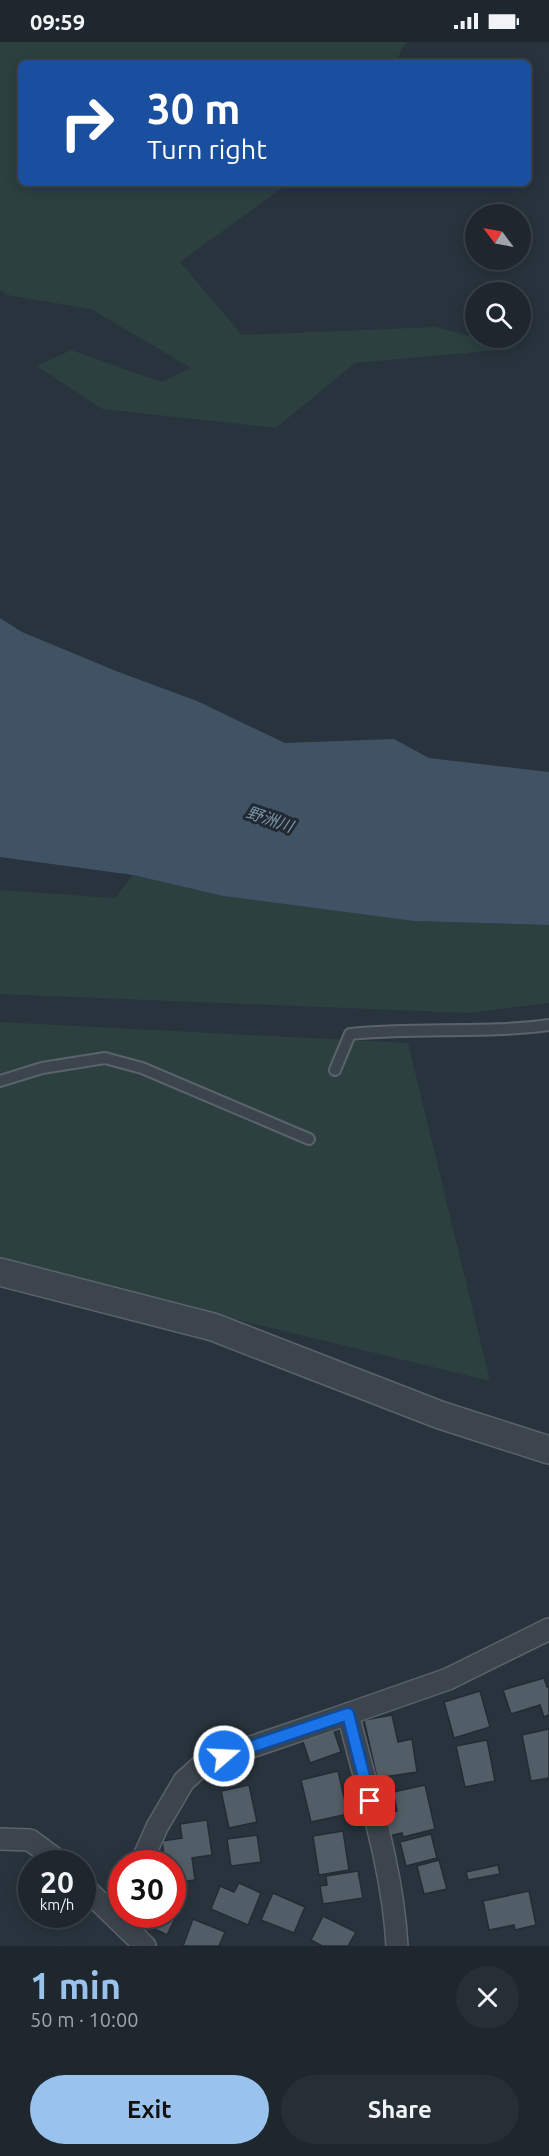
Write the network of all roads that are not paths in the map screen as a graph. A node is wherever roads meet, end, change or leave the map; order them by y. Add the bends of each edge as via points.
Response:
1 (549, 1025) edge
2 (335, 1070) dead end
3 (0, 1081) edge
4 (309, 1139) dead end
5 (0, 1272) edge
6 (549, 1450) edge
7 (549, 1629) edge
8 (348, 1714) junction
9 (0, 1839) edge
10 (43, 1850) edge
11 (147, 1850) edge
12 (96, 1896) edge
13 (108, 1905) edge
14 (130, 1928) edge
15 (145, 1946) edge
16 (397, 1946) edge

1 - 2 lane via 350,1034
3 - 4 lane via 42,1068 105,1058 142,1068
5 - 6 street via 213,1327 430,1412
7 - 8 street via 448,1679
8 - 11 street via 204,1763 184,1781
8 - 16 street via 386,1866
9 - 10 street via 30,1840
12 - 13 street
14 - 15 street

